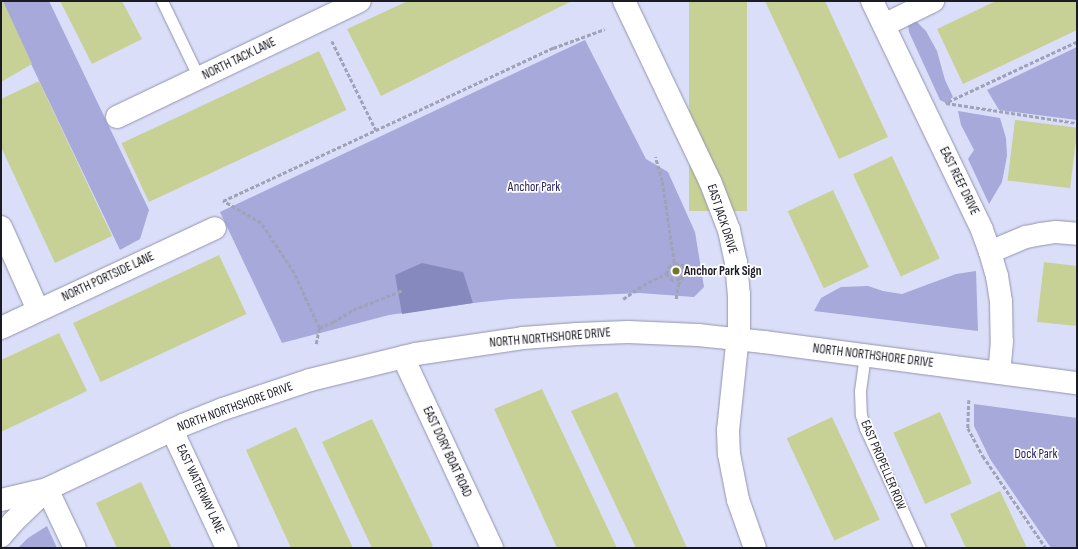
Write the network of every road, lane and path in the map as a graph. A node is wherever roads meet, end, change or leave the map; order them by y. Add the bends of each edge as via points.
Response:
1 (162, 1) edge
2 (360, 1) edge
3 (624, 1) edge
4 (872, 1) edge
5 (933, 1) edge
6 (322, 20) junction
7 (884, 25) junction
8 (605, 29) dead end
9 (1077, 42) edge
10 (199, 78) junction
11 (117, 117) dead end
12 (1077, 123) edge
13 (376, 130) junction
14 (655, 157) dead end
15 (1, 227) edge
16 (215, 228) dead end
17 (1077, 234) edge
18 (990, 252) junction
19 (674, 263) junction
20 (705, 268) dead end
21 (666, 274) junction
22 (683, 276) junction
23 (403, 290) dead end
24 (623, 299) dead end
25 (676, 299) dead end
26 (38, 310) junction
27 (1, 328) edge
28 (319, 328) junction
29 (737, 338) junction
30 (316, 344) dead end
31 (865, 355) junction
32 (403, 357) junction
33 (999, 373) junction
34 (1077, 383) edge
35 (969, 400) dead end
36 (172, 430) junction
37 (47, 489) junction
38 (1, 500) edge
39 (1, 536) edge
40 (74, 548) edge
41 (227, 548) edge
42 (492, 548) edge
43 (755, 548) edge
44 (920, 548) edge
45 (1046, 548) edge

1 - 10 lane
2 - 6 street, NORTH TACK LANE
3 - 29 street, EAST JACK DRIVE via 721,205 736,262 739,294
4 - 7 street, EAST REEF DRIVE
5 - 7 street
6 - 10 street, NORTH TACK LANE
6 - 13 path
7 - 18 street, EAST REEF DRIVE via 982,230
8 - 13 path via 553,48
9 - 12 path via 946,103
10 - 11 street, NORTH TACK LANE
13 - 28 path via 224,201 260,223 294,273
14 - 19 path via 662,181
15 - 26 street
16 - 26 street, NORTH PORTSIDE LANE
17 - 18 street via 1056,232 1026,237
18 - 33 street, EAST REEF DRIVE via 1001,302 1002,341
19 - 21 path via 668,267
19 - 22 path via 684,266
20 - 22 path
21 - 22 path via 673,281
21 - 24 path via 643,285
22 - 25 path via 678,285
23 - 28 path via 365,304
26 - 27 street, NORTH PORTSIDE LANE
28 - 30 path
29 - 31 street, NORTH NORTHSHORE DRIVE
29 - 32 street, NORTH NORTHSHORE DRIVE via 643,333 577,334 470,345
29 - 43 street, EAST JACK DRIVE via 728,430 729,454 738,500
31 - 33 street, NORTH NORTHSHORE DRIVE
31 - 44 lane, EAST PROPELLER ROW via 860,391 861,415
32 - 36 street, NORTH NORTHSHORE DRIVE via 266,393
32 - 42 street, EAST DORY BOAT ROAD
33 - 34 street, NORTH NORTHSHORE DRIVE
35 - 45 path via 968,428 982,456
36 - 37 street, NORTH NORTHSHORE DRIVE
36 - 41 street, EAST WATERWAY LANE
37 - 38 street
37 - 39 street
37 - 40 street

